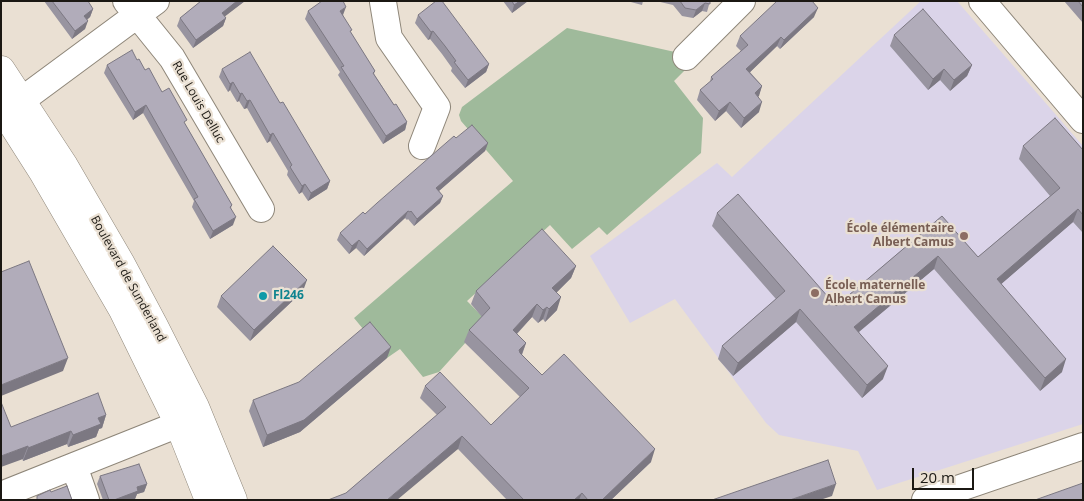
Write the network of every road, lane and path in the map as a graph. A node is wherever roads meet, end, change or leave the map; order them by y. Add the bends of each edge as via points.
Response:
1 (742, 1) edge
2 (982, 1) edge
3 (384, 2) edge
4 (140, 6) edge
5 (686, 57) dead end
6 (1, 70) edge
7 (11, 103) edge
8 (1083, 120) edge
9 (422, 146) dead end
10 (261, 209) dead end
11 (179, 424) junction
12 (1083, 446) edge
13 (74, 466) junction
14 (1, 495) edge
15 (86, 500) edge
16 (209, 500) edge
17 (233, 500) edge
18 (925, 500) edge

1 - 5 street
2 - 8 street
3 - 9 street via 389,38 436,107
4 - 7 street
4 - 10 street, Rue Louis Delluc
6 - 7 main road, Boulevard de Sunderland
7 - 11 main road, Boulevard de Sunderland via 43,172 123,310
7 - 17 main road, Boulevard de Sunderland via 64,166 112,248 194,408
11 - 13 street
11 - 16 main road, Boulevard de Sunderland
12 - 18 street
13 - 14 street
13 - 15 street

